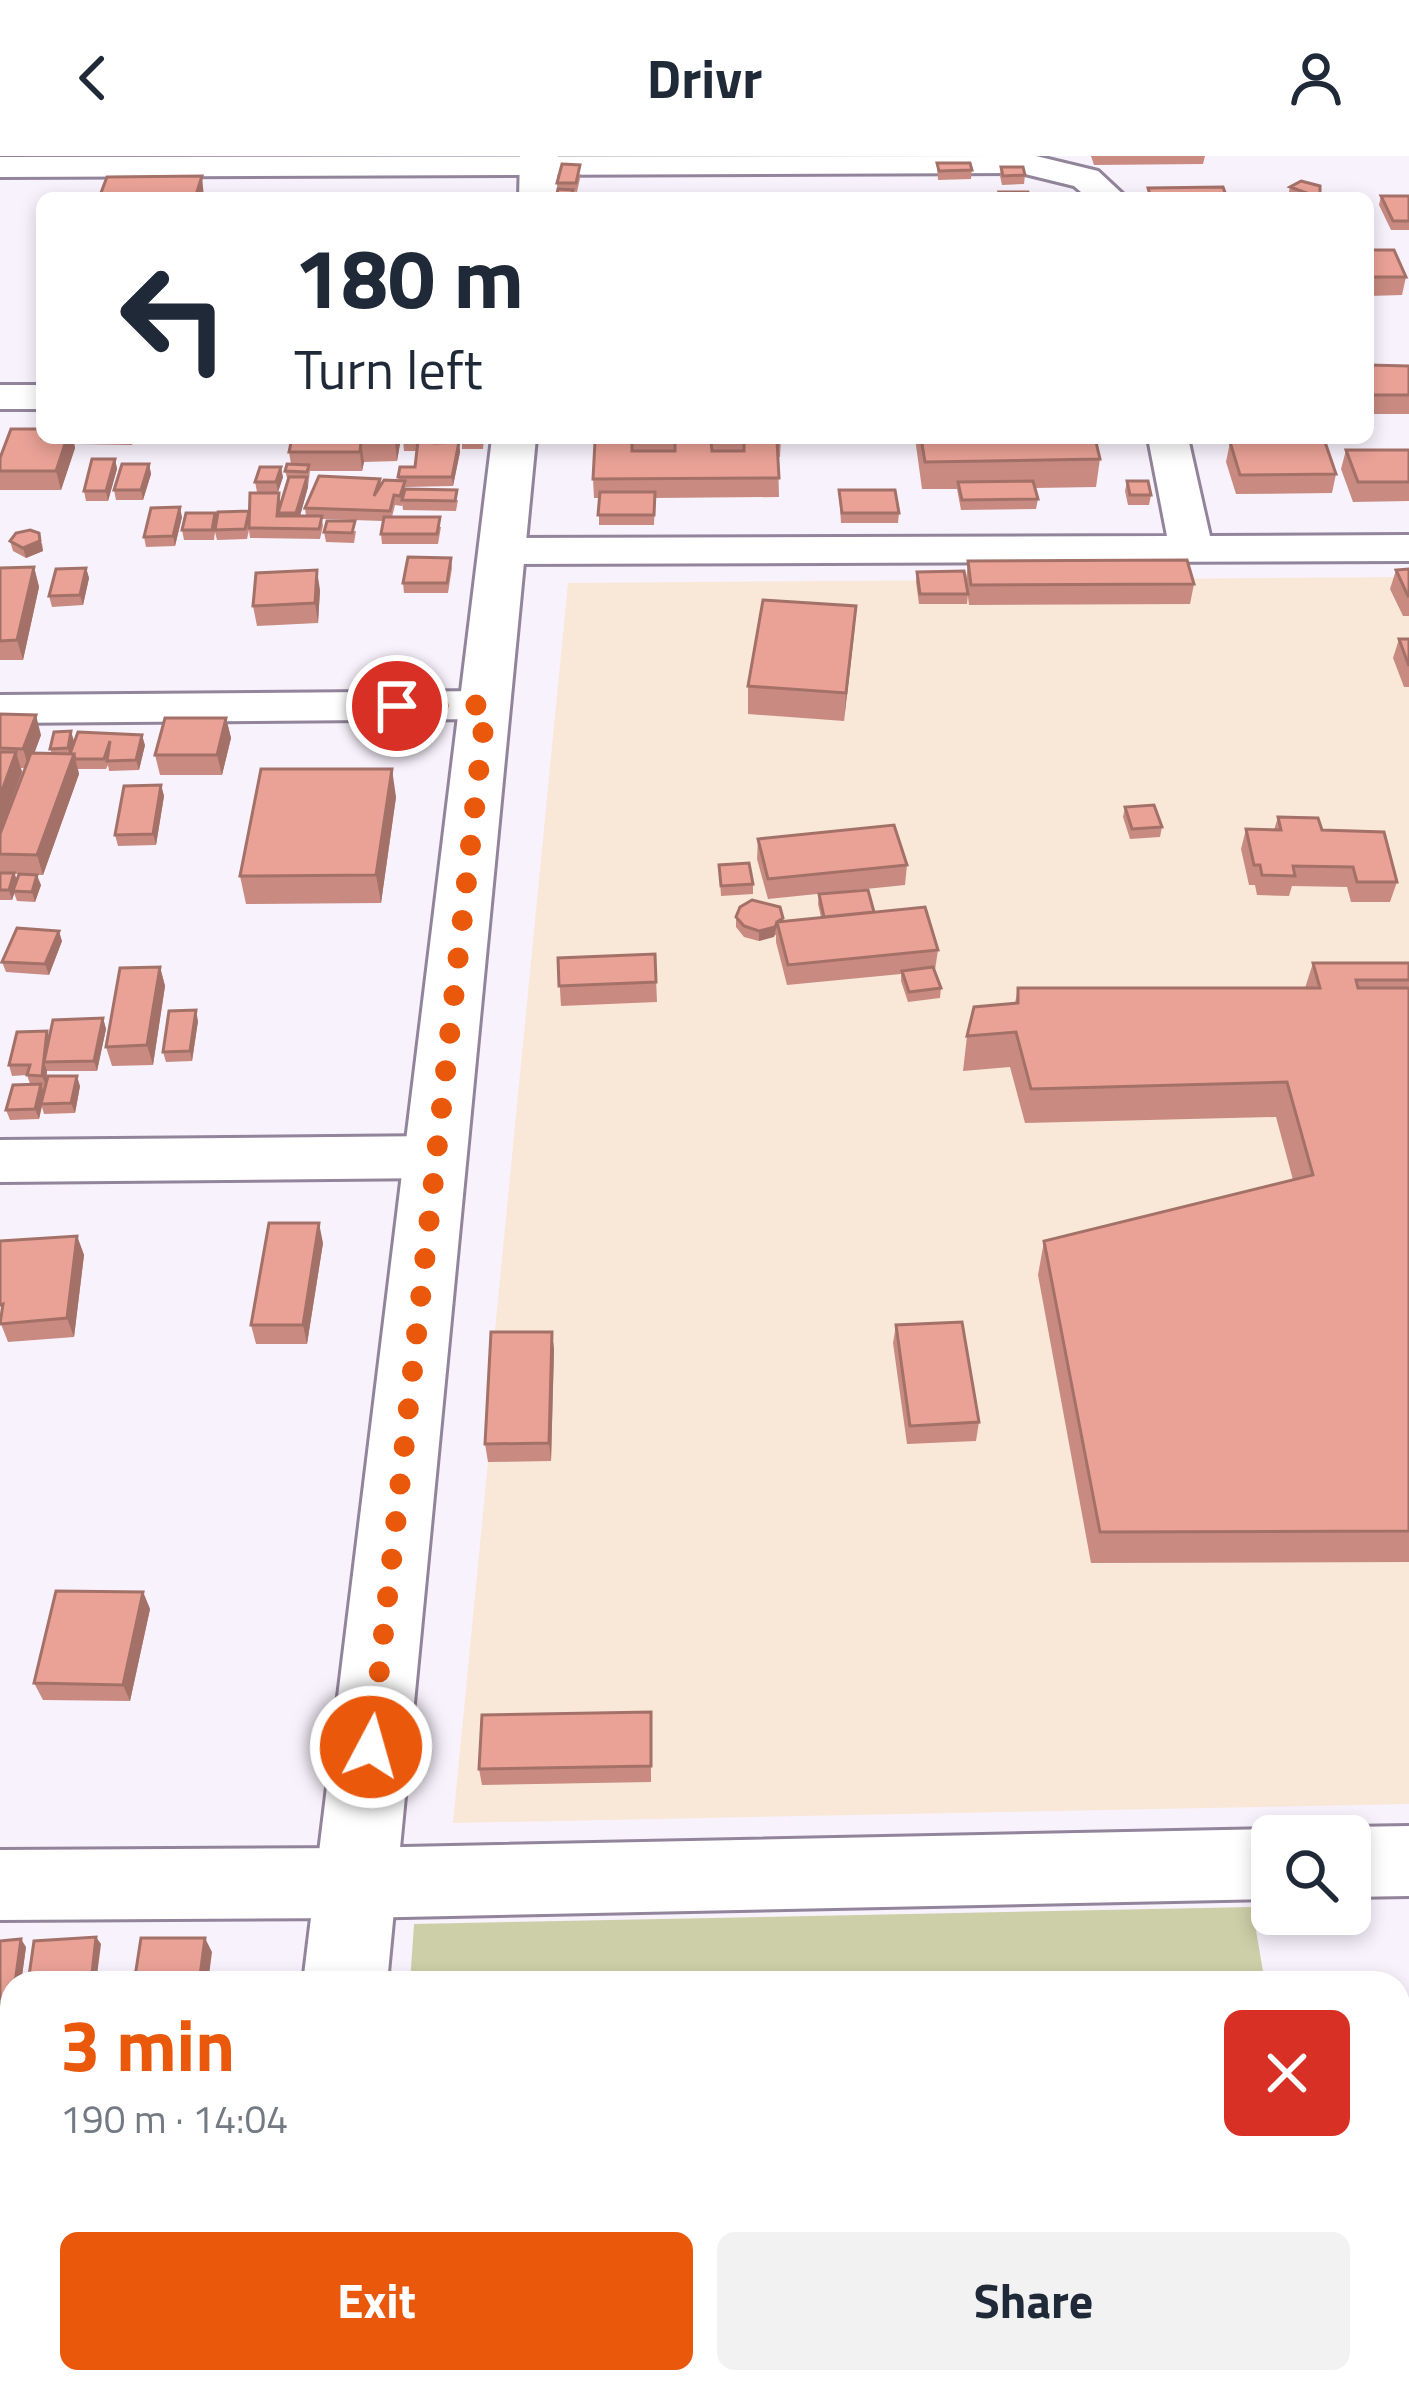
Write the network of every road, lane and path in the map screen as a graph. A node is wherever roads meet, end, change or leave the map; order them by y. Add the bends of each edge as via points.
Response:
1 (0, 167) edge
2 (539, 173) edge
3 (1102, 192) edge
4 (36, 397) edge
5 (0, 398) edge
6 (513, 444) edge
7 (1169, 444) edge
8 (1409, 548) edge
9 (502, 550) junction
10 (1191, 550) junction
11 (486, 705) junction
12 (0, 709) edge
13 (437, 1157) junction
14 (0, 1161) edge
15 (1409, 1861) edge
16 (1371, 1862) edge
17 (1251, 1864) edge
18 (356, 1883) junction
19 (0, 1886) edge
20 (346, 1971) edge

1 - 2 street
2 - 3 street via 1021,163 1086,178
4 - 5 street
6 - 9 main road
7 - 10 street
8 - 10 street
9 - 10 street
9 - 11 main road
11 - 12 street
11 - 13 main road
13 - 14 street
13 - 18 main road
15 - 16 street
17 - 18 street
18 - 19 street
18 - 20 main road

